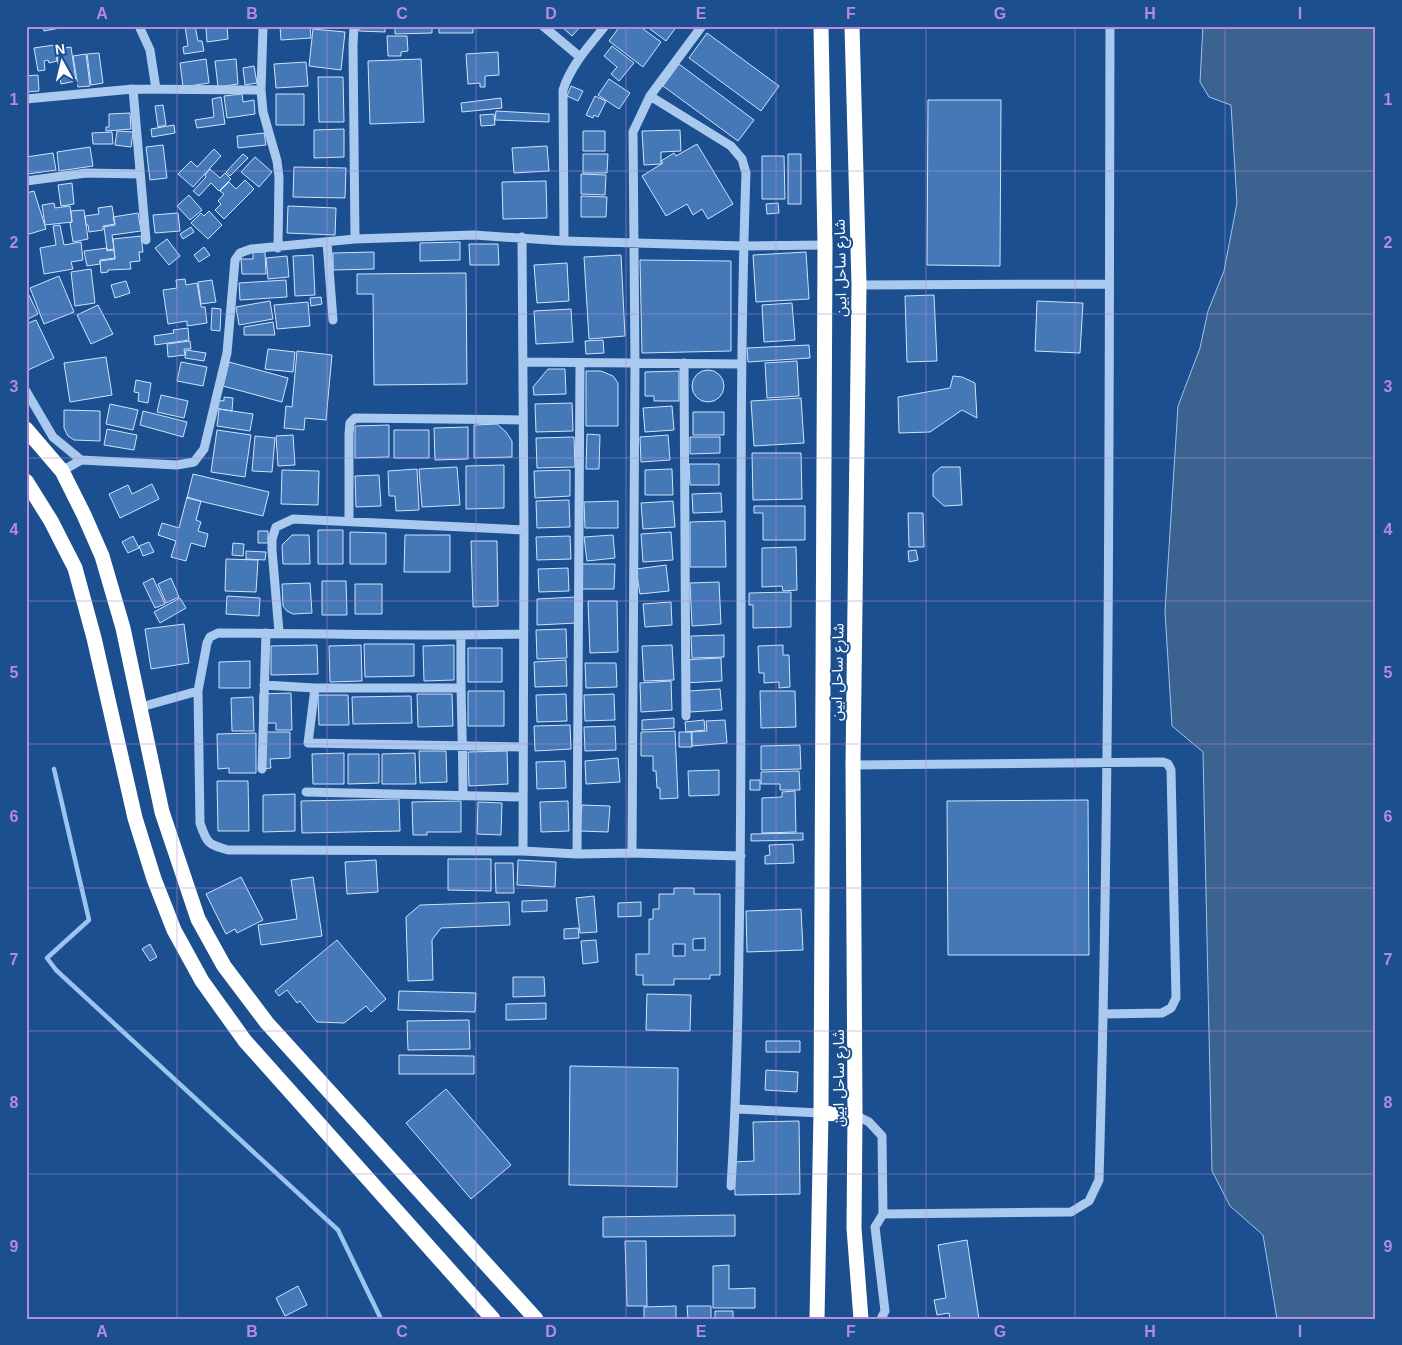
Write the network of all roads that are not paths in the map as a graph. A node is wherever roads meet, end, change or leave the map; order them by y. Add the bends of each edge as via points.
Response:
1 (139, 26) edge
2 (263, 26) edge
3 (354, 26) edge
4 (543, 26) edge
5 (605, 26) edge
6 (702, 26) edge
7 (820, 26) edge
8 (852, 26) edge
9 (1110, 26) edge
10 (580, 57) junction
11 (133, 89) junction
12 (156, 89) junction
13 (261, 90) junction
14 (650, 96) junction
15 (26, 99) edge
16 (140, 174) junction
17 (26, 181) edge
18 (522, 237) junction
19 (355, 239) junction
20 (146, 240) dead end
21 (564, 240) junction
22 (327, 242) junction
23 (633, 242) junction
24 (825, 245) junction
25 (743, 246) junction
26 (278, 248) junction
27 (1109, 284) junction
28 (859, 285) junction
29 (333, 320) dead end
30 (524, 362) junction
31 (580, 363) junction
32 (635, 363) junction
33 (684, 363) junction
34 (741, 364) junction
35 (26, 391) edge
36 (523, 420) junction
37 (26, 429) edge
38 (81, 460) junction
39 (62, 471) junction
40 (26, 481) edge
41 (349, 521) junction
42 (524, 530) junction
43 (279, 632) junction
44 (266, 633) junction
45 (523, 634) junction
46 (461, 636) junction
47 (264, 685) junction
48 (315, 688) junction
49 (460, 688) junction
50 (198, 691) junction
51 (141, 707) junction
52 (686, 716) dead end
53 (463, 746) junction
54 (522, 747) junction
55 (1107, 763) junction
56 (854, 765) junction
57 (262, 769) dead end
58 (306, 792) dead end
59 (463, 796) junction
60 (523, 797) junction
61 (523, 851) junction
62 (632, 853) junction
63 (578, 854) junction
64 (741, 856) junction
65 (1104, 1014) junction
66 (736, 1109) junction
67 (821, 1113) junction
68 (856, 1115) junction
69 (731, 1186) dead end
70 (883, 1214) junction
71 (493, 1319) edge
72 (536, 1319) edge
73 (817, 1319) edge
74 (861, 1319) edge
75 (881, 1319) edge

1 - 12 street via 150,50
2 - 13 street
3 - 19 street
4 - 10 street
5 - 10 street
6 - 14 street
7 - 24 highway, شارع ساحل ابين
8 - 28 highway, شارع ساحل ابين
9 - 27 street
10 - 21 street via 568,76 564,90
11 - 12 street
11 - 15 street
11 - 16 street
12 - 13 street
13 - 26 street via 279,178
14 - 23 street via 633,132
14 - 25 street via 731,146 742,159 746,173
16 - 17 street via 86,173
16 - 20 street
18 - 19 street via 474,235
18 - 21 street
18 - 30 street
19 - 22 street
21 - 23 street
22 - 26 street
22 - 29 street
23 - 25 street
23 - 32 street
24 - 25 street
24 - 67 highway, شارع ساحل ابين
25 - 34 street
26 - 38 street via 251,249 240,253 235,260 227,353 204,449 194,462 177,465
27 - 28 street
27 - 55 street
28 - 56 highway, شارع ساحل ابين
30 - 31 street
30 - 36 street
31 - 32 street
31 - 63 street
32 - 33 street
32 - 62 street
33 - 34 street
33 - 52 street
34 - 64 street
35 - 38 street via 53,437
36 - 41 street via 355,418 350,423 349,434
36 - 42 street
37 - 39 highway
38 - 39 street
39 - 51 highway via 102,556
40 - 71 highway via 51,520 75,568 134,818 174,930 202,981 245,1041
41 - 42 street
41 - 43 street via 293,519 276,527 272,550
42 - 45 street
43 - 44 street
43 - 46 street
44 - 47 street
44 - 50 street via 218,633 210,637
45 - 46 street
45 - 54 street
46 - 49 street
47 - 48 street
47 - 57 street
48 - 49 street
48 - 53 street via 308,743
49 - 53 street
50 - 51 street
50 - 61 street via 200,823 204,837 212,846 228,850
51 - 72 highway via 162,812 180,871 198,919 224,966 267,1023
53 - 54 street
53 - 59 street
54 - 60 street
55 - 56 street
55 - 65 street
55 - 65 street via 1163,762 1171,770 1176,998 1171,1008 1162,1013
56 - 68 highway, شارع ساحل ابين
58 - 59 street
59 - 60 street
60 - 61 street
61 - 63 street
62 - 63 street
62 - 64 street
64 - 66 street
65 - 70 street via 1099,1180 1089,1200 1071,1212
66 - 67 street
66 - 69 street
67 - 68 highway
67 - 73 highway, شارع ساحل ابين
68 - 70 street via 869,1122 882,1136
68 - 74 highway, شارع ساحل ابين via 854,1228
70 - 75 street via 875,1227 885,1311

